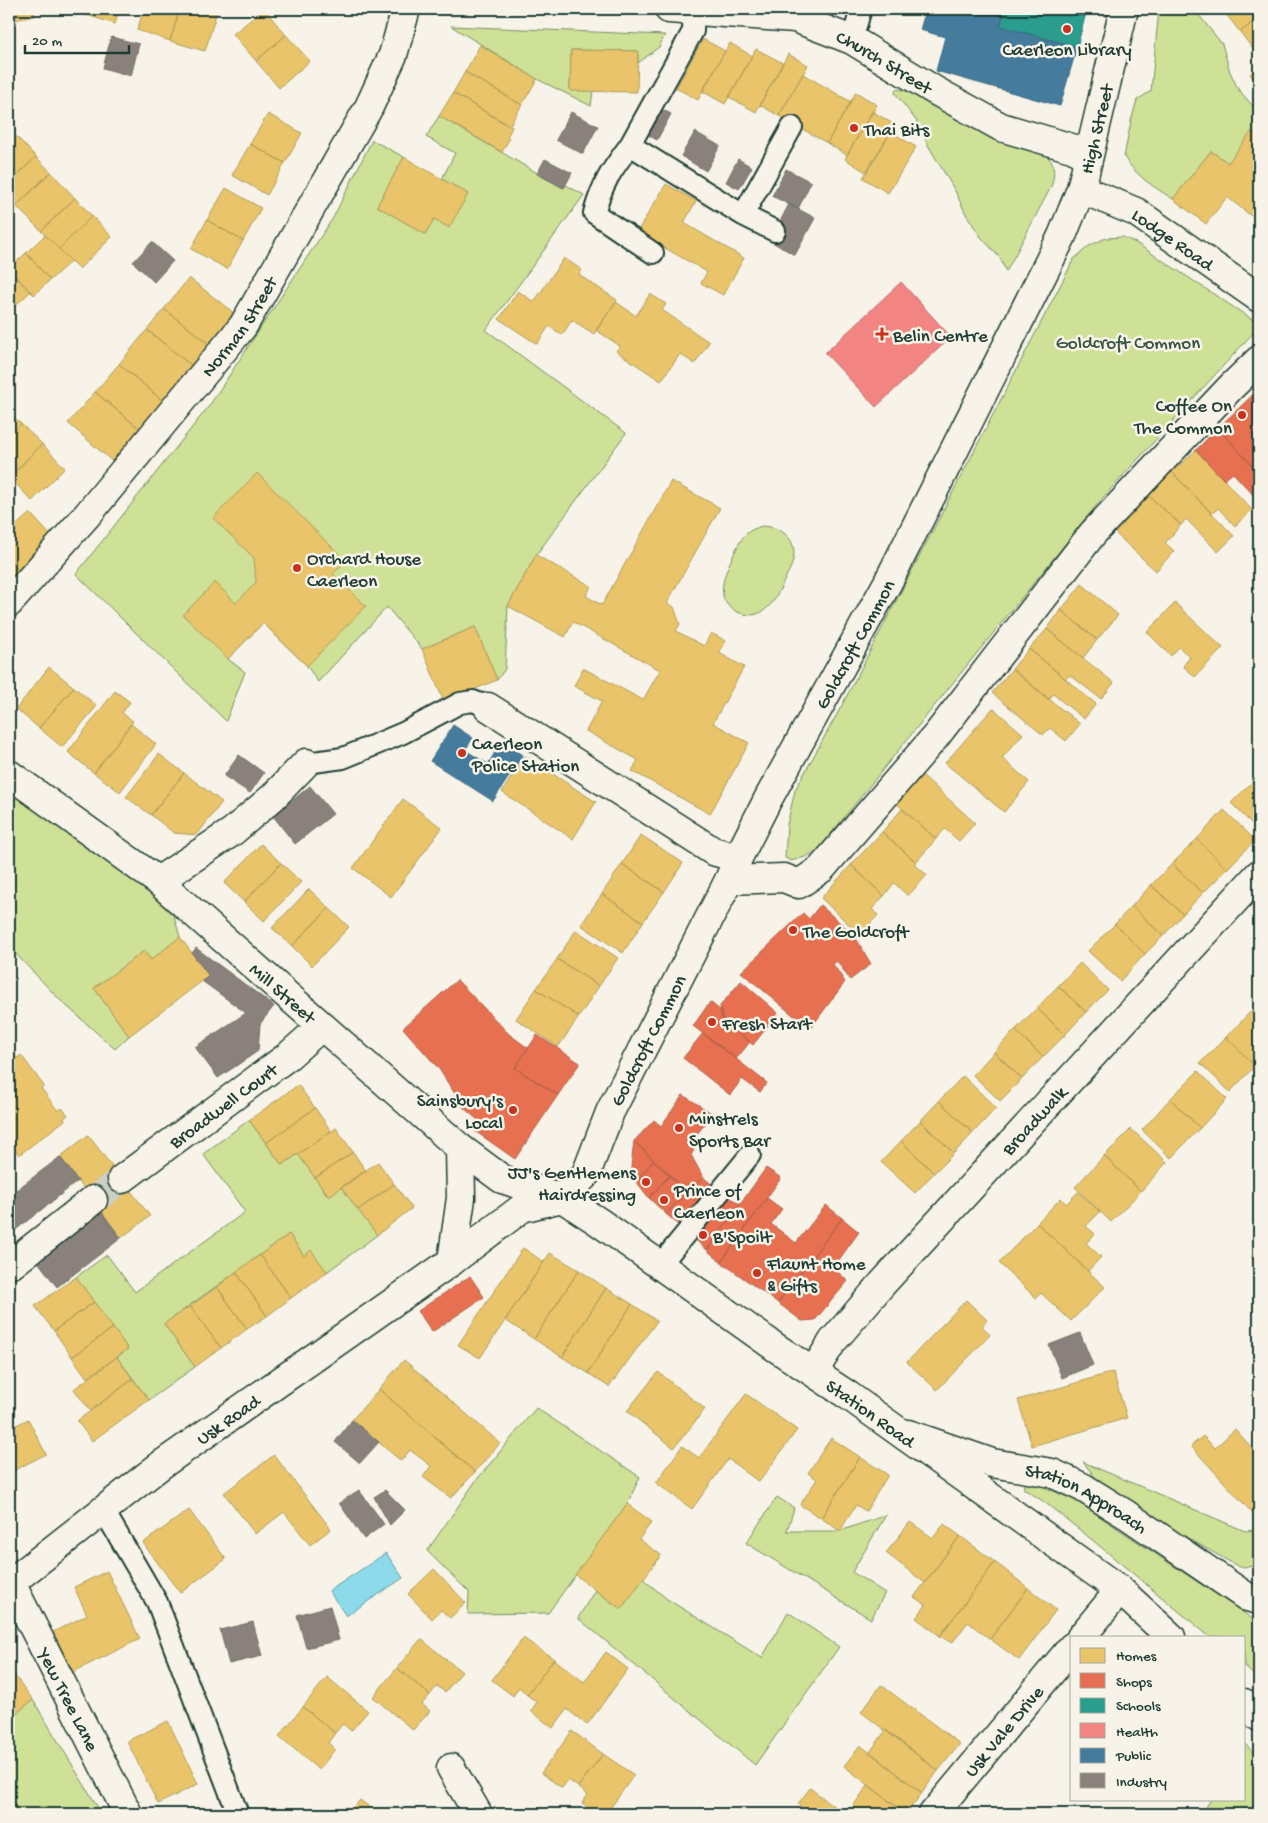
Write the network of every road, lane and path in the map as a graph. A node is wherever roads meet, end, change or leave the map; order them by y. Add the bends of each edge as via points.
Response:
1 (406, 9) edge
2 (681, 9) edge
3 (861, 9) edge
4 (1124, 9) edge
5 (852, 40) junction
6 (792, 127) dead end
7 (630, 145) junction
8 (1088, 159) junction
9 (1081, 189) junction
10 (743, 215) junction
11 (775, 231) dead end
12 (653, 253) dead end
13 (1259, 298) edge
14 (1259, 360) edge
15 (9, 604) edge
16 (488, 707) joint
17 (306, 763) joint
18 (9, 774) edge
19 (733, 869) junction
20 (1259, 874) edge
21 (158, 881) junction
22 (329, 1028) junction
23 (460, 1148) junction
24 (750, 1155) dead end
25 (122, 1179) tunnel mouth
26 (562, 1198) junction
27 (93, 1200) tunnel mouth
28 (452, 1261) junction
29 (12, 1264) dead end
30 (660, 1266) junction
31 (814, 1371) junction
32 (898, 1430) junction
33 (104, 1511) junction
34 (10, 1584) edge
35 (1120, 1590) junction
36 (1259, 1600) edge
37 (1082, 1636) edge
38 (1171, 1636) edge
39 (1070, 1649) edge
40 (1246, 1705) edge
41 (1259, 1717) edge
42 (451, 1768) dead end
43 (128, 1814) edge
44 (238, 1814) edge
45 (478, 1814) edge
46 (933, 1814) edge

1 - 15 street, Norman Street via 392,55 369,107 243,326
2 - 5 street, Church Street via 795,18
2 - 7 lane via 693,32
3 - 5 lane
4 - 8 street, High Street
5 - 8 street, Church Street via 1001,127 1075,149
6 - 10 lane
7 - 10 lane
7 - 12 lane via 609,173 594,213
8 - 9 street, High Street
9 - 13 street, Lodge Road via 1136,212
9 - 19 street, Goldcroft Common via 1062,236 888,582
10 - 11 lane
14 - 19 street via 1093,533 936,736 821,869 799,884 784,878
16 - 17 lane via 472,701 460,703 403,733 343,758
16 - 19 street via 712,851
17 - 21 street via 232,832
18 - 21 street, Mill Street
19 - 26 street, Goldcroft Common via 610,1112 586,1174
20 - 31 street, Broadwalk via 882,1284 833,1341
21 - 22 street, Mill Street
22 - 23 street, Mill Street
22 - 25 street, Broadwell Court
23 - 26 street, Mill Street via 502,1178
23 - 28 street via 461,1198
24 - 30 lane
26 - 28 street, Usk Road via 522,1208
26 - 30 street, Station Road
27 - 29 street
28 - 33 street, Usk Road via 161,1465
30 - 31 street, Station Road via 774,1347
31 - 32 street, Station Road
32 - 35 street, Station Road
32 - 36 street, Station Approach via 992,1463 1052,1472 1127,1515 1247,1598
33 - 34 street, Usk Road
33 - 44 lane via 157,1602
34 - 43 street, Yew Tree Lane
35 - 37 street
35 - 38 street, Station Road
39 - 46 street, Usk Vale Drive
40 - 41 street
42 - 45 street

